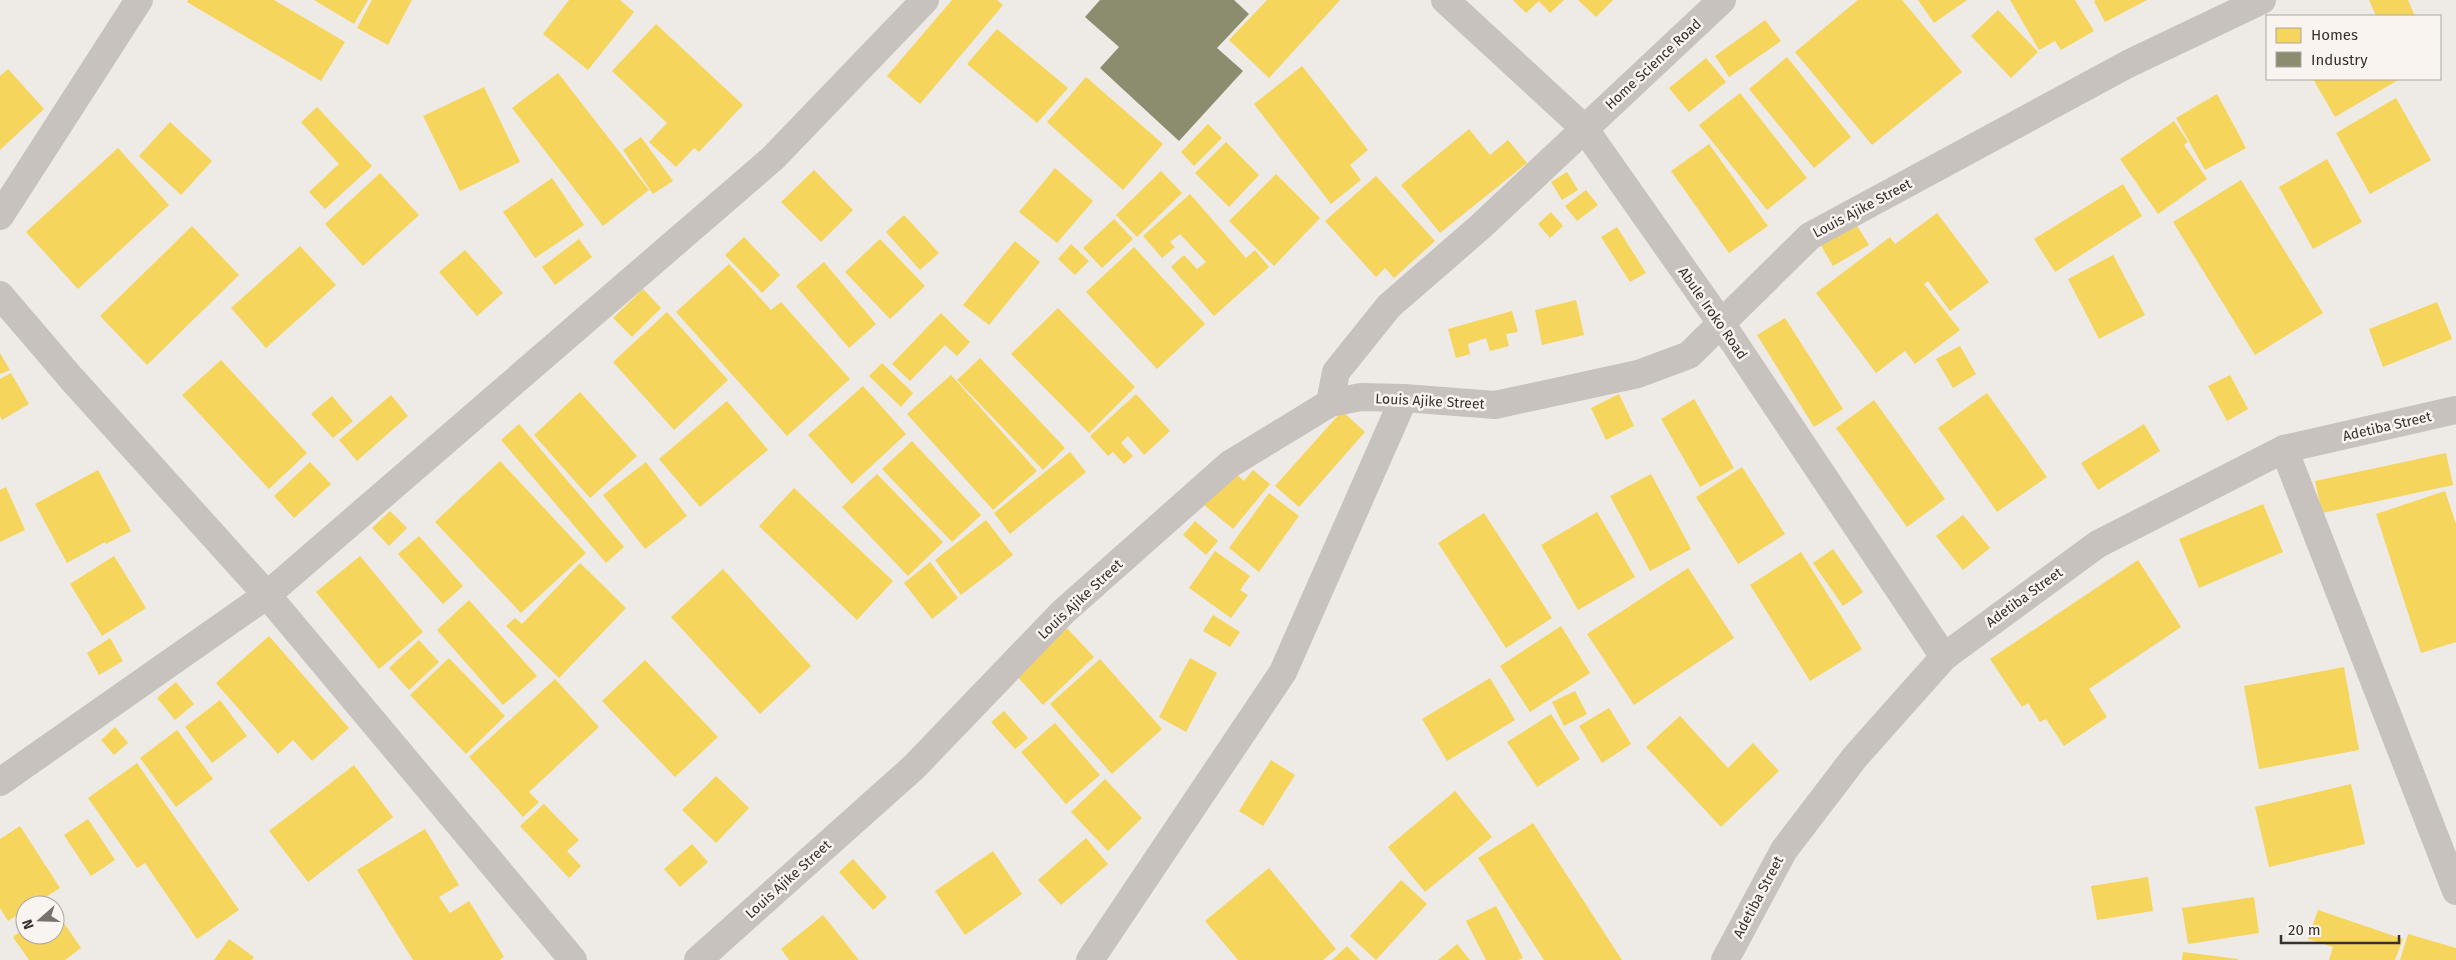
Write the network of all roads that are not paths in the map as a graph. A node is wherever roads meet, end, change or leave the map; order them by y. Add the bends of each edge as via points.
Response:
1 (138, 0) edge
2 (924, 0) edge
3 (1446, 0) edge
4 (1722, 0) edge
5 (2262, 0) edge
6 (1584, 128) junction
7 (0, 216) edge
8 (0, 295) edge
9 (1721, 323) junction
10 (1404, 398) junction
11 (1330, 403) junction
12 (2456, 410) edge
13 (2284, 450) junction
14 (267, 595) junction
15 (1944, 656) junction
16 (0, 782) edge
17 (2456, 891) edge
18 (573, 960) edge
19 (698, 960) edge
20 (1090, 960) edge
21 (1724, 960) edge

1 - 7 street
2 - 14 street via 773,158
3 - 6 street, Abule Iroko Road
4 - 6 street, Home Science Road
5 - 9 street, Louis Ajike Street via 2128,64 1810,236
6 - 9 street, Abule Iroko Road
6 - 11 street, Home Science Road via 1480,227 1389,306 1336,372
8 - 14 street
9 - 10 street, Louis Ajike Street via 1689,355 1638,374 1495,405
9 - 15 street, Abule Iroko Road
10 - 11 street, Louis Ajike Street via 1362,398
10 - 20 street via 1283,672
11 - 19 street, Louis Ajike Street via 1230,464 1174,513 1063,612 914,767
12 - 13 street, Adetiba Street
13 - 15 street, Adetiba Street via 2098,544
13 - 17 street
14 - 16 street
14 - 18 street
15 - 21 street, Adetiba Street via 1855,757 1784,850

